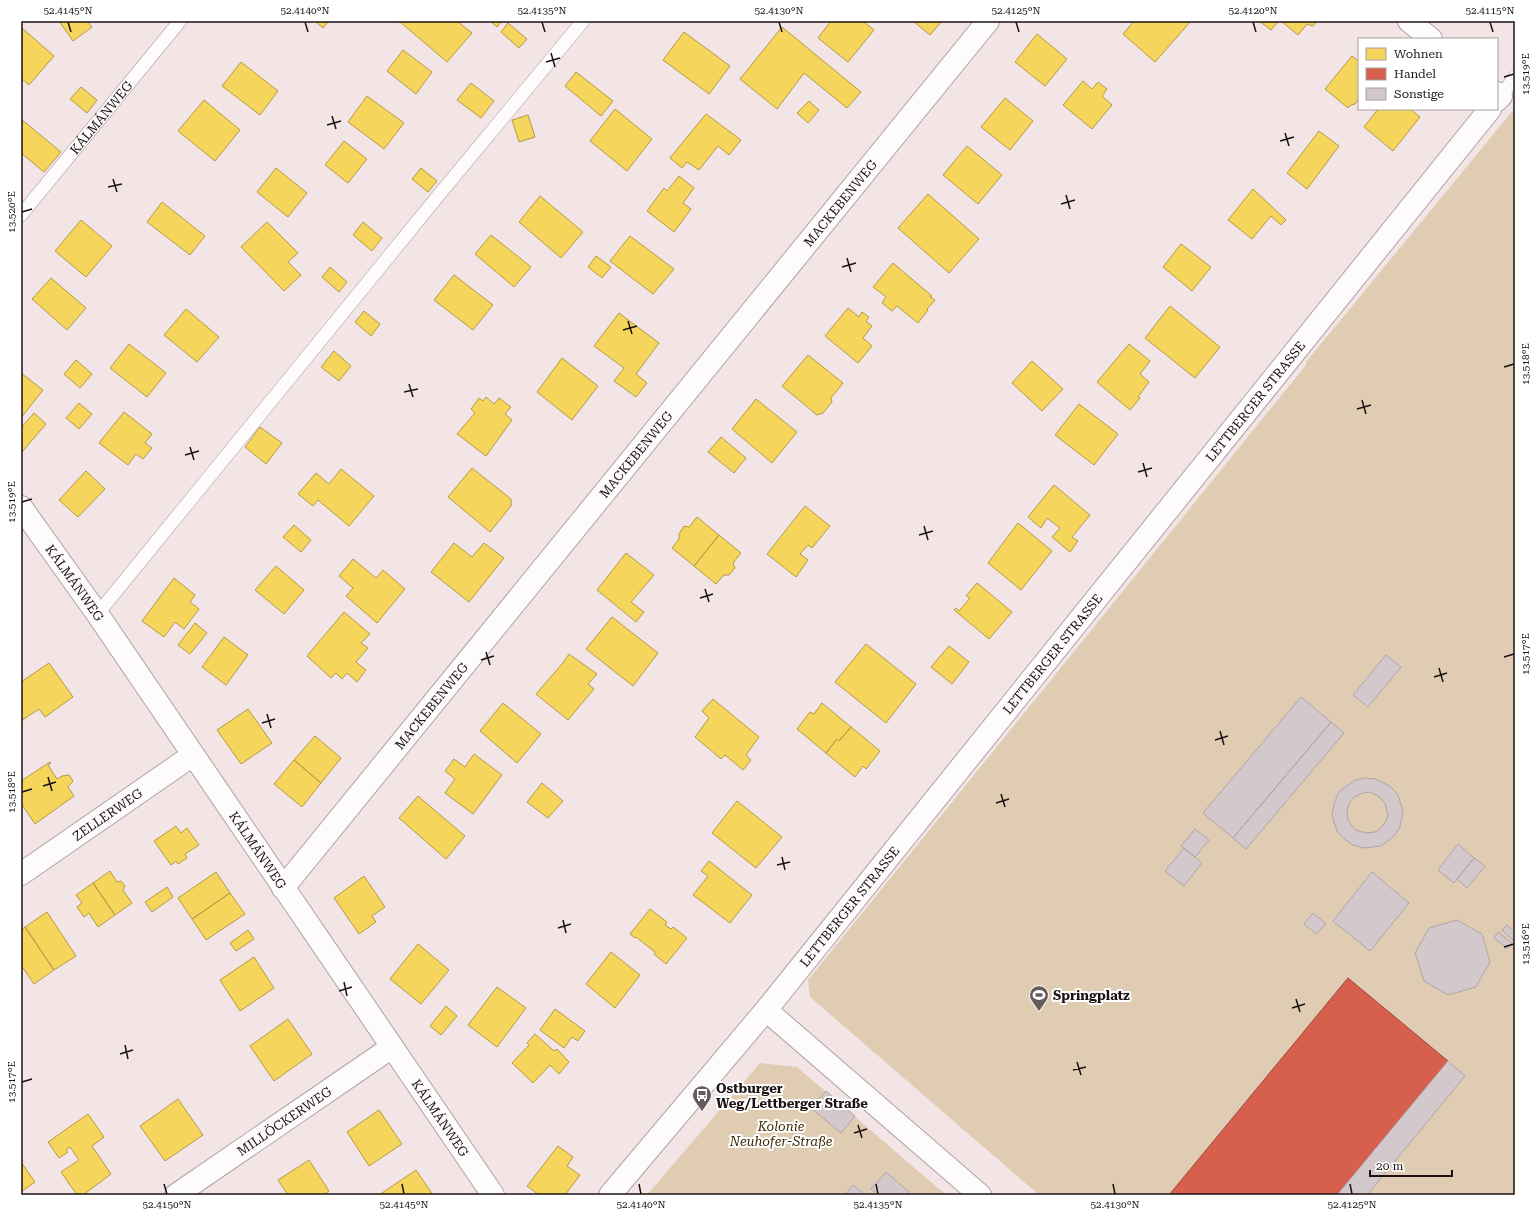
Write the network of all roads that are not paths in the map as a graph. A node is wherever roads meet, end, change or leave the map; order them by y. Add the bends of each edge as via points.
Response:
1 (180, 21) edge
2 (583, 21) edge
3 (988, 21) edge
4 (1409, 21) edge
5 (1430, 38) edge
6 (1515, 78) edge
7 (1498, 97) edge
8 (1487, 110) edge
9 (21, 215) edge
10 (21, 507) edge
11 (96, 612) junction
12 (193, 755) junction
13 (21, 874) edge
14 (283, 888) junction
15 (766, 1010) junction
16 (392, 1048) junction
17 (176, 1195) edge
18 (493, 1195) edge
19 (610, 1195) edge
20 (980, 1195) edge

1 - 9 lane, KÁLMÁNWEG
2 - 11 lane via 104,606
3 - 14 street, MACKEBENWEG
4 - 5 street
6 - 7 lane
8 - 15 street, LETTBERGER STRASSE
10 - 11 street, KÁLMÁNWEG
11 - 12 street, KÁLMÁNWEG
12 - 13 street, ZELLERWEG
12 - 14 street, KÁLMÁNWEG
14 - 16 street, KÁLMÁNWEG
15 - 19 street, LETTBERGER STRASSE
15 - 20 street
16 - 17 street, MILLÖCKERWEG
16 - 18 street, KÁLMÁNWEG

